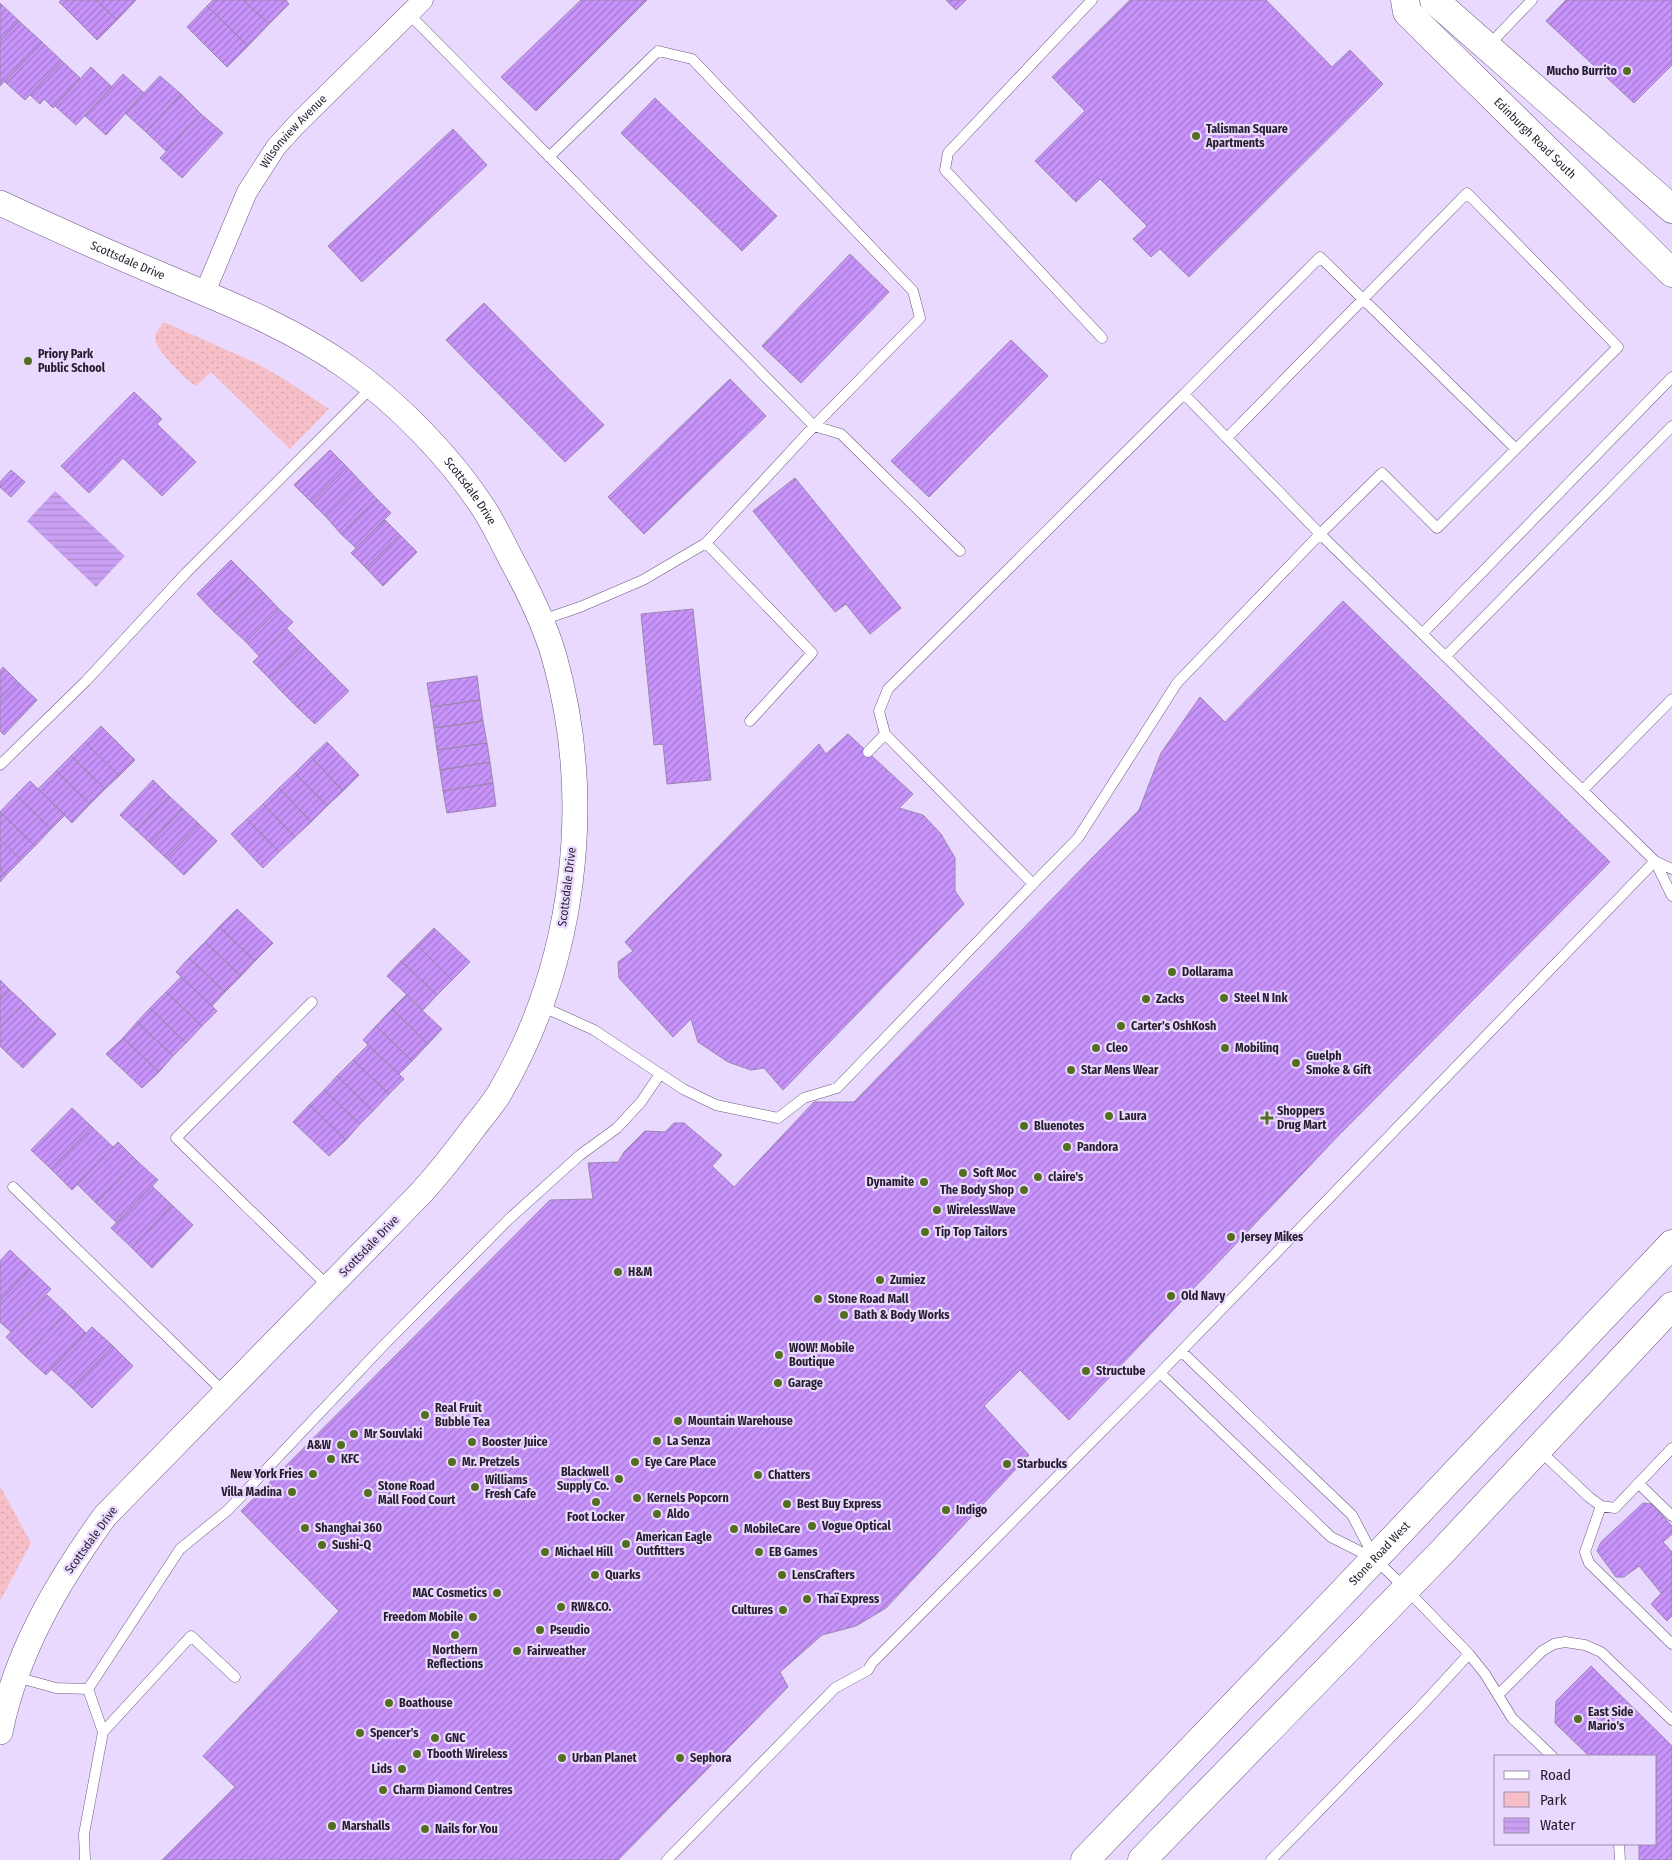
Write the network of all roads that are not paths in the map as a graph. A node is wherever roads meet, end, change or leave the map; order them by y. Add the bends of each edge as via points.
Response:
1 (1092, 0) edge
2 (1405, 0) edge
3 (1434, 0) edge
4 (1532, 0) edge
5 (416, 7) edge
6 (1487, 47) junction
7 (549, 157) junction
8 (0, 203) edge
9 (1672, 209) edge
10 (1672, 273) edge
11 (205, 292) junction
12 (1363, 299) junction
13 (1102, 338) dead end
14 (1672, 377) edge
15 (372, 387) junction
16 (1184, 394) junction
17 (814, 426) junction
18 (1672, 426) edge
19 (1227, 438) junction
20 (1516, 449) junction
21 (1320, 534) junction
22 (706, 543) junction
23 (960, 551) dead end
24 (542, 620) junction
25 (1423, 633) junction
26 (1446, 656) junction
27 (1672, 699) edge
28 (750, 721) dead end
29 (885, 734) junction
30 (868, 752) dead end
31 (0, 765) edge
32 (1583, 790) junction
33 (1656, 860) junction
34 (1672, 868) edge
35 (1033, 884) junction
36 (1672, 896) edge
37 (312, 1002) dead end
38 (541, 1006) junction
39 (660, 1074) junction
40 (13, 1187) dead end
41 (1672, 1244) edge
42 (329, 1287) junction
43 (1672, 1306) edge
44 (1181, 1351) junction
45 (1160, 1373) junction
46 (225, 1394) junction
47 (1672, 1448) edge
48 (1539, 1450) junction
49 (1638, 1483) junction
50 (1600, 1506) junction
51 (1672, 1516) edge
52 (1375, 1559) junction
53 (1406, 1590) junction
54 (1672, 1644) edge
55 (1470, 1654) junction
56 (235, 1676) dead end
57 (16, 1677) junction
58 (88, 1689) junction
59 (1498, 1695) junction
60 (1672, 1720) edge
61 (0, 1732) edge
62 (103, 1732) junction
63 (1551, 1755) edge
64 (1619, 1845) edge
65 (85, 1860) edge
66 (667, 1860) edge
67 (1085, 1860) edge
68 (1142, 1860) edge
69 (1271, 1860) edge
70 (1620, 1860) edge

1 - 13 lane via 948,153 945,170
2 - 10 main road, Edinburgh Road South via 1407,12
3 - 6 main road
4 - 6 lane
5 - 7 lane
5 - 11 street, Wilsonview Avenue via 276,147 247,192
6 - 9 main road
7 - 17 lane
7 - 17 lane via 658,51 692,59 913,291 920,318
8 - 11 street, Scottsdale Drive
11 - 15 street, Scottsdale Drive via 290,332 350,369
12 - 16 lane via 1320,257
12 - 19 lane
12 - 20 lane
12 - 20 lane via 1467,193 1618,347
14 - 25 lane
15 - 24 street, Scottsdale Drive via 429,441 467,486 486,513
15 - 31 lane
16 - 19 lane
16 - 29 lane via 888,688 879,711
17 - 22 lane
17 - 23 lane via 840,434
18 - 26 lane
19 - 21 lane
20 - 21 lane via 1437,528 1382,473
21 - 25 lane
21 - 35 lane via 1177,683 1078,838
22 - 24 lane via 643,580
22 - 28 lane via 812,653
24 - 38 street, Scottsdale Drive via 554,655 571,733 574,809 564,924
25 - 26 lane
26 - 32 lane
27 - 32 lane
29 - 30 lane
29 - 35 lane
32 - 33 lane
33 - 34 lane
33 - 36 lane
33 - 44 lane
35 - 39 lane via 837,1088 804,1098 778,1118 716,1105
37 - 42 lane via 176,1138
38 - 39 lane via 594,1030
38 - 42 street, Scottsdale Drive via 498,1096 466,1139 421,1193
39 - 58 lane via 641,1102 617,1128 580,1154 509,1219 228,1510 180,1549
40 - 46 lane
41 - 52 main road, Stone Road West
42 - 46 street, Scottsdale Drive
43 - 48 main road
44 - 45 lane
44 - 52 lane via 1352,1515
45 - 52 lane via 1331,1537
45 - 66 lane via 868,1670 835,1688
46 - 57 street, Scottsdale Drive via 105,1516 75,1557 42,1615
47 - 49 lane
48 - 50 lane
48 - 53 main road
49 - 50 lane via 1615,1508
49 - 51 lane
50 - 54 lane via 1585,1552 1589,1563
52 - 53 lane
52 - 67 main road, Stone Road West
53 - 55 lane
53 - 68 main road
55 - 59 lane
55 - 69 lane
56 - 62 lane via 192,1636
57 - 58 lane via 56,1688
57 - 61 street, Scottsdale Drive
58 - 62 lane
59 - 60 lane via 1542,1651 1565,1642 1602,1652
59 - 63 lane via 1512,1718
62 - 65 lane via 84,1834
64 - 70 lane

